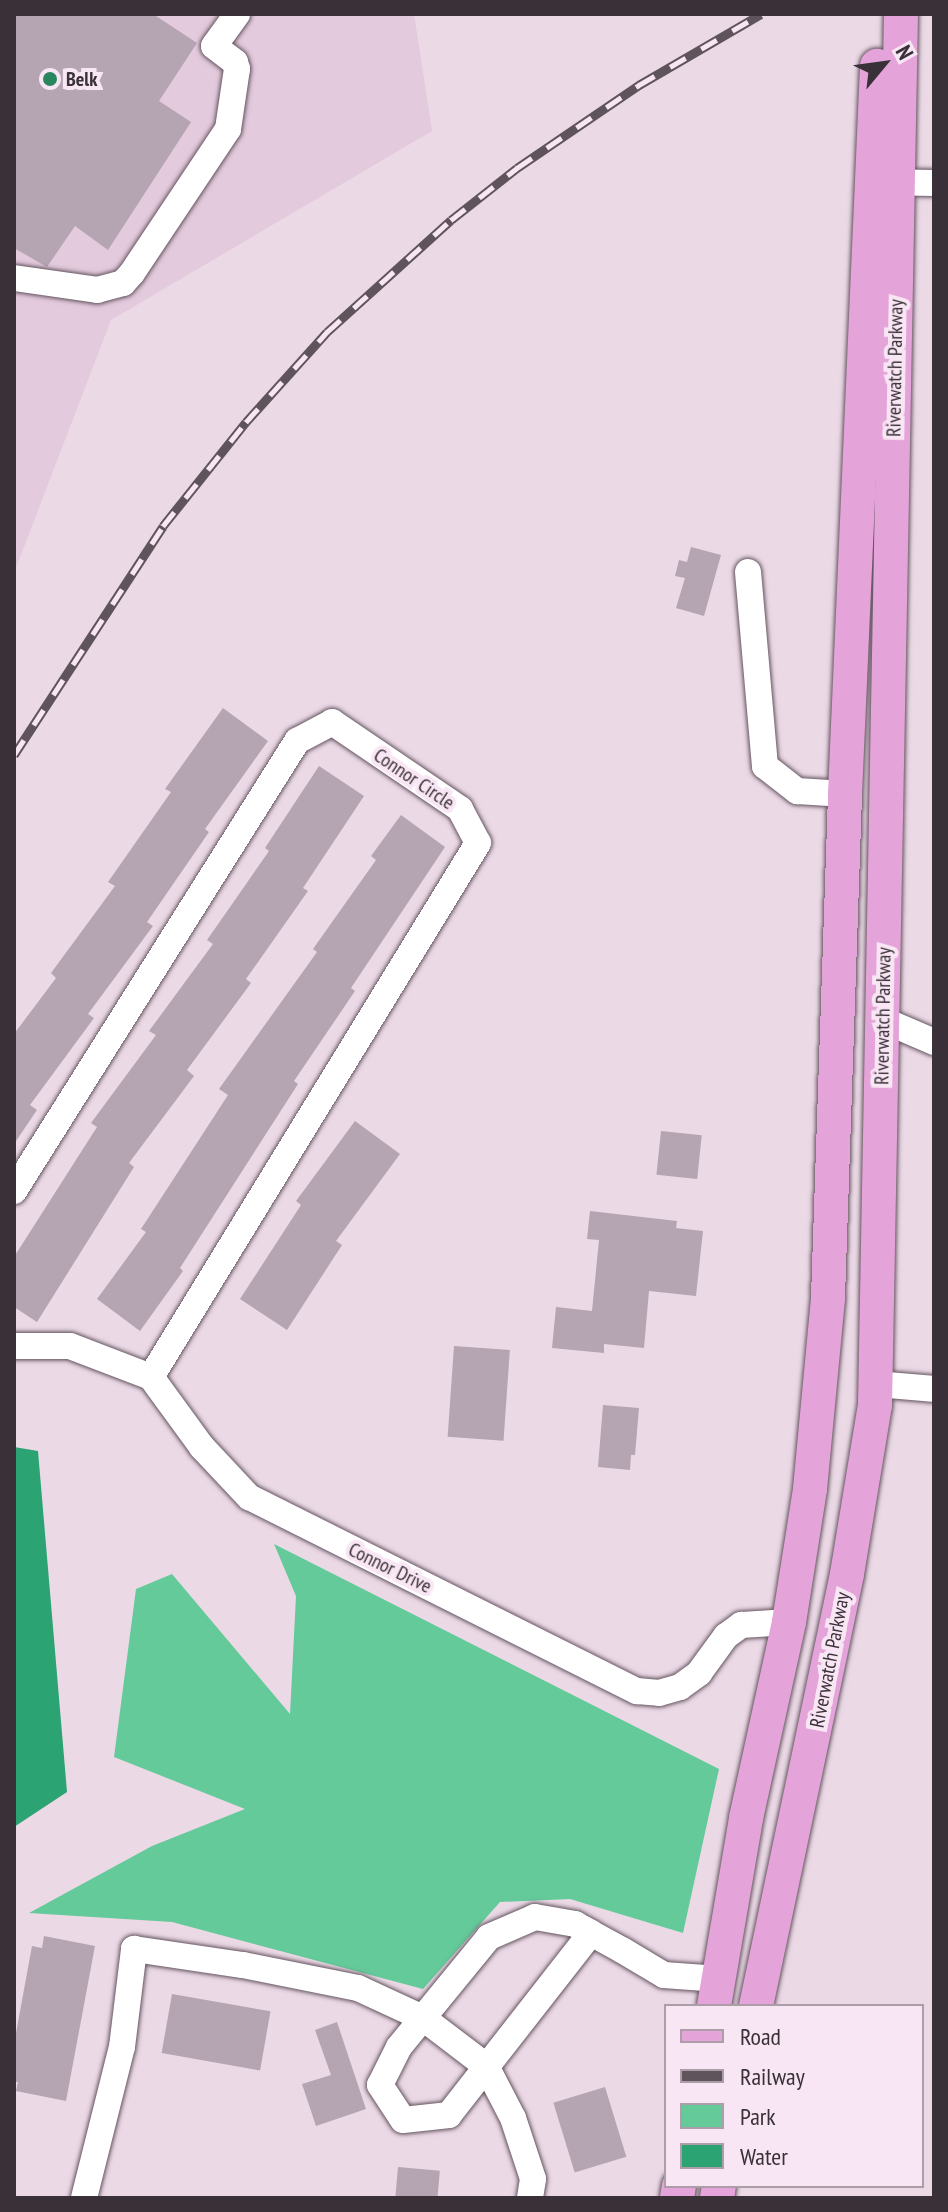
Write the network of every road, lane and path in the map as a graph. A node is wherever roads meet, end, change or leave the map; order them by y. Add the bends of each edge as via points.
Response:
1 (237, 14) edge
2 (889, 29) edge
3 (885, 182) junction
4 (934, 183) edge
5 (14, 278) edge
6 (748, 572) dead end
7 (845, 794) junction
8 (883, 1020) junction
9 (934, 1042) edge
10 (14, 1191) edge
11 (14, 1346) edge
12 (151, 1377) junction
13 (876, 1384) junction
14 (934, 1389) edge
15 (789, 1622) junction
16 (591, 1933) junction
17 (716, 1992) edge
18 (756, 2004) edge
19 (423, 2018) junction
20 (486, 2066) junction
21 (84, 2198) edge
22 (530, 2198) edge

1 - 5 street via 214,46 237,69 228,129 132,273 123,283 97,290
2 - 3 main road, Riverwatch Parkway
3 - 4 street
3 - 7 main road, Riverwatch Parkway
3 - 8 main road, Riverwatch Parkway
6 - 7 street via 765,766 797,791
7 - 15 main road, Riverwatch Parkway via 828,1297 810,1489
8 - 9 street
8 - 13 main road, Riverwatch Parkway
10 - 12 street, Connor Circle via 297,741 332,722 460,809 478,843
11 - 12 street via 70,1346
12 - 15 street, Connor Drive via 202,1447 249,1497 637,1691 659,1693 680,1687 741,1625
13 - 14 street
13 - 18 main road, Riverwatch Parkway via 847,1574
15 - 17 main road, Riverwatch Parkway via 746,1818
16 - 17 street via 664,1975
16 - 19 street via 575,1924 535,1917 489,1937
16 - 20 street
19 - 20 street
19 - 20 street via 399,2047 380,2085 403,2120 449,2115
19 - 21 street via 358,1988 134,1949 122,2047
20 - 22 street via 513,2118 533,2179

